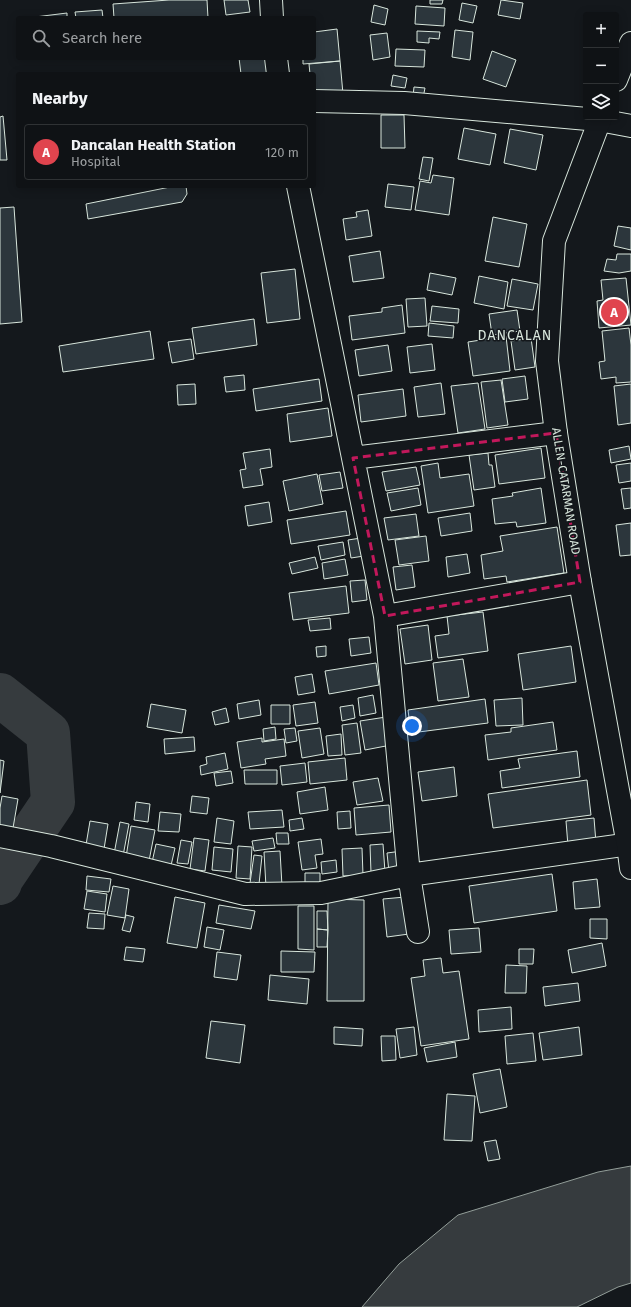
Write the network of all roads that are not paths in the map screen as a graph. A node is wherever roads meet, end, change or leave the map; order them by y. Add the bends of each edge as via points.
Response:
1 (271, 0) edge
2 (272, 16) edge
3 (631, 43) edge
4 (276, 60) edge
5 (278, 72) edge
6 (619, 73) edge
7 (316, 101) edge
8 (583, 117) edge
9 (599, 120) edge
10 (608, 120) edge
11 (631, 126) edge
12 (298, 188) edge
13 (556, 433) junction
14 (353, 458) junction
15 (580, 582) junction
16 (385, 616) junction
17 (0, 836) edge
18 (629, 845) edge
19 (631, 868) edge
20 (409, 875) junction
21 (418, 932) dead end

1 - 2 street
3 - 6 street
4 - 5 street
7 - 8 street via 404,103
9 - 13 street, ALLEN-CATARMAN ROAD via 554,241 547,361
10 - 11 street
12 - 14 street
13 - 14 street
13 - 15 street, ALLEN-CATARMAN ROAD
14 - 16 street
15 - 16 street
15 - 18 street, ALLEN-CATARMAN ROAD
16 - 20 street
17 - 20 street via 51,846 245,894 321,893
18 - 19 street, ALLEN-CATARMAN ROAD
18 - 20 street
20 - 21 street

